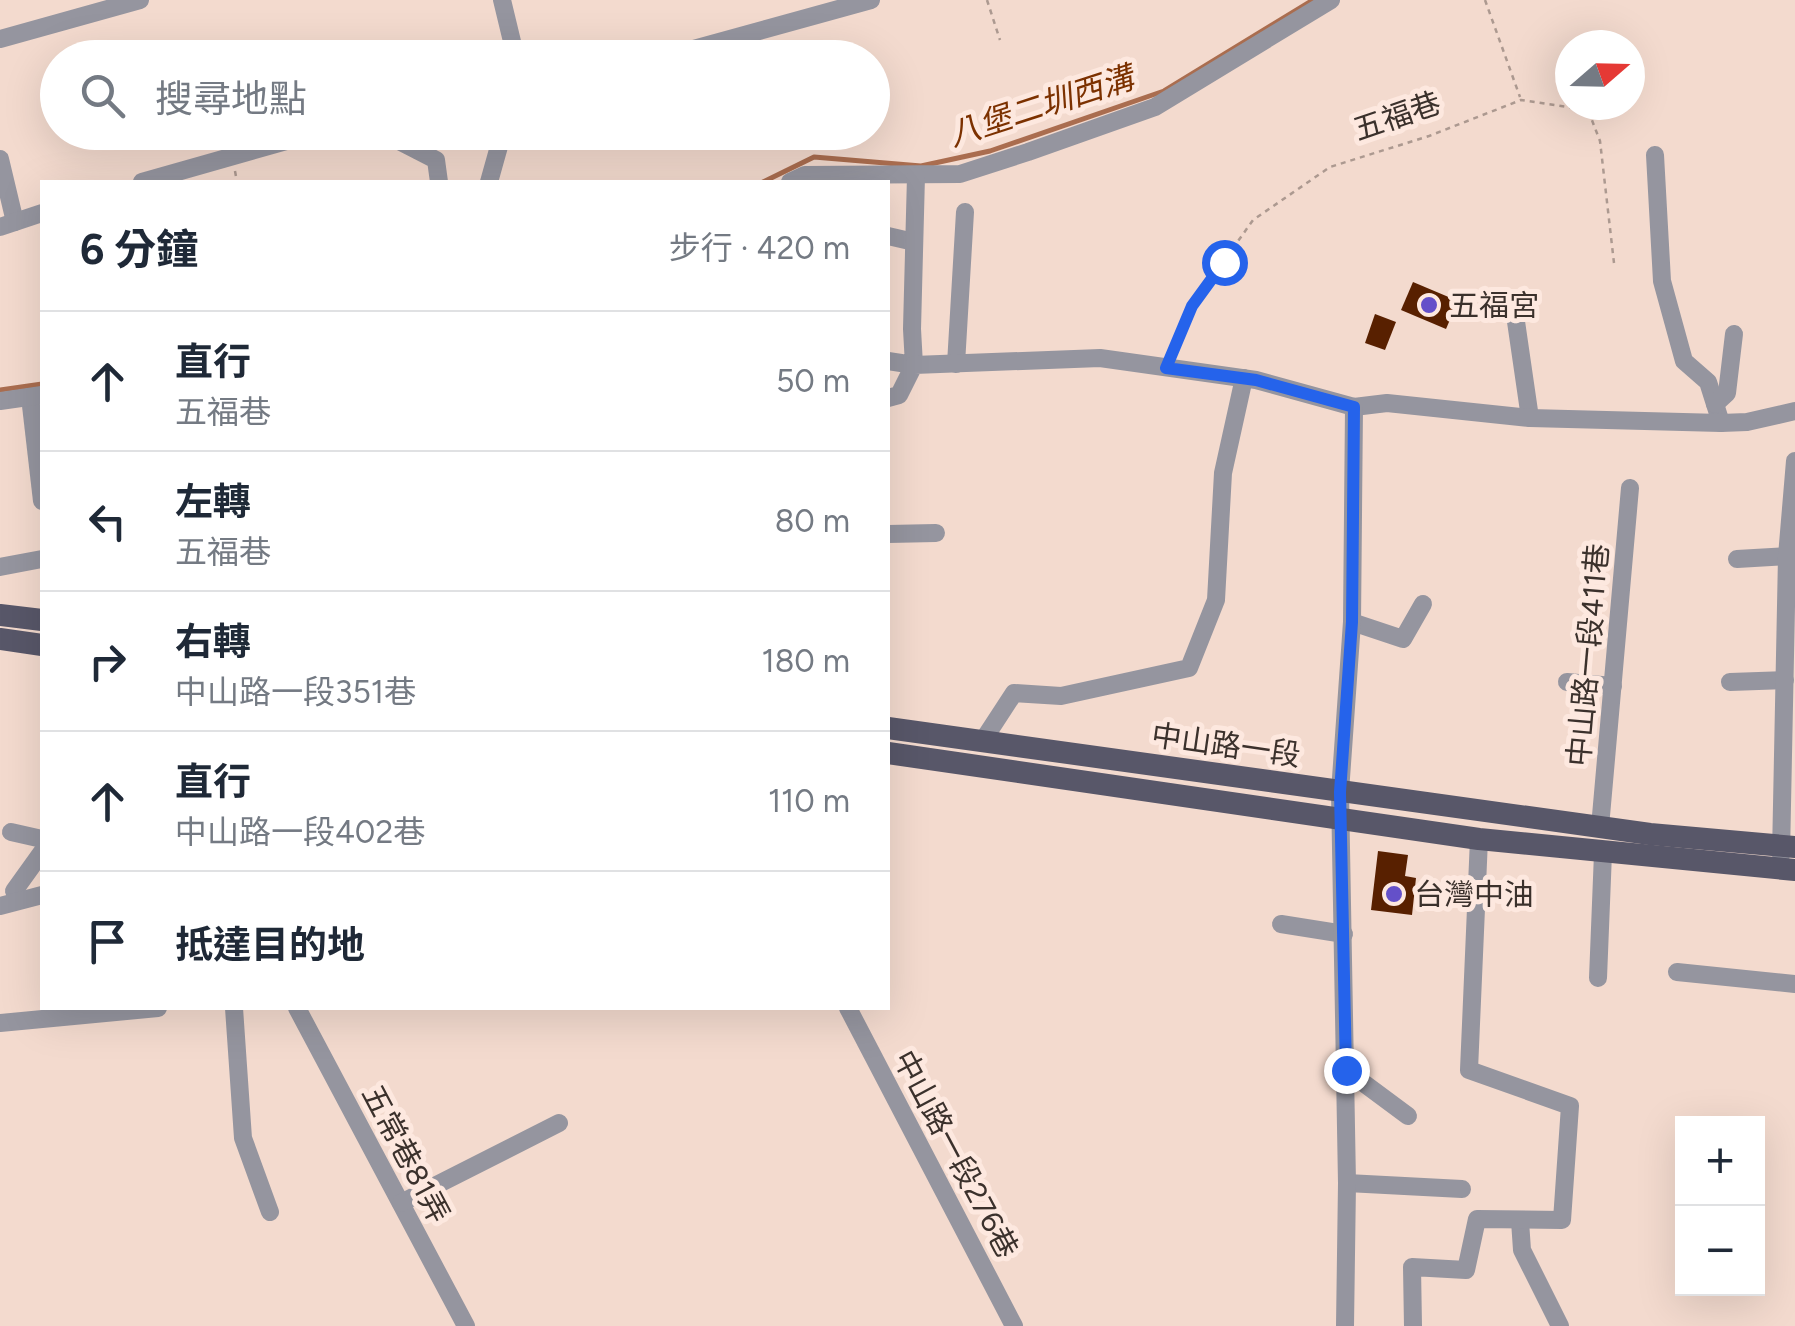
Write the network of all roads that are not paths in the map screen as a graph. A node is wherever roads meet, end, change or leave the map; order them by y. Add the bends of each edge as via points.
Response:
1 (140, 0) edge
2 (502, 0) edge
3 (871, 0) edge
4 (1331, 0) edge
5 (0, 39) edge
6 (512, 40) edge
7 (726, 40) edge
8 (255, 150) edge
9 (416, 150) edge
10 (498, 150) edge
11 (1655, 156) dead end
12 (0, 158) edge
13 (916, 176) junction
14 (149, 180) edge
15 (440, 180) edge
16 (490, 180) edge
17 (796, 180) edge
18 (965, 212) dead end
19 (40, 215) edge
20 (8, 224) edge
21 (890, 236) edge
22 (914, 242) junction
23 (1513, 301) dead end
24 (1734, 334) dead end
25 (890, 361) edge
26 (914, 364) junction
27 (956, 364) junction
28 (1244, 378) junction
29 (36, 396) edge
30 (890, 397) edge
31 (0, 401) edge
32 (1354, 407) junction
33 (1795, 411) edge
34 (1718, 413) junction
35 (1530, 418) junction
36 (1795, 461) edge
37 (40, 466) edge
38 (1630, 488) dead end
39 (936, 533) dead end
40 (890, 534) edge
41 (1787, 556) junction
42 (40, 559) edge
43 (1737, 559) dead end
44 (0, 568) edge
45 (1424, 604) dead end
46 (0, 615) edge
47 (40, 620) edge
48 (1352, 622) junction
49 (0, 639) edge
50 (40, 645) edge
51 (1790, 649) edge
52 (1786, 680) junction
53 (1567, 682) dead end
54 (1730, 682) dead end
55 (1613, 686) junction
56 (890, 728) edge
57 (982, 742) junction
58 (890, 753) edge
59 (1340, 792) junction
60 (1341, 819) junction
61 (1600, 827) junction
62 (11, 832) dead end
63 (40, 839) edge
64 (1478, 839) junction
65 (1603, 853) junction
66 (40, 856) edge
67 (1788, 858) edge
68 (20, 892) edge
69 (0, 906) edge
70 (1281, 924) dead end
71 (1344, 934) junction
72 (1676, 972) dead end
73 (1598, 978) dead end
74 (1795, 984) edge
75 (137, 1010) edge
76 (234, 1010) edge
77 (299, 1010) edge
78 (849, 1010) edge
79 (0, 1023) edge
80 (1346, 1070) junction
81 (1408, 1116) dead end
82 (558, 1123) dead end
83 (1347, 1183) junction
84 (1462, 1189) dead end
85 (401, 1203) junction
86 (270, 1212) dead end
87 (1520, 1221) junction
88 (466, 1326) edge
89 (1014, 1326) edge
90 (1346, 1326) edge
91 (1413, 1326) edge
92 (1560, 1326) edge

1 - 5 street
2 - 6 street
3 - 7 street
4 - 13 street via 1154,108 960,174
8 - 14 street
9 - 15 street via 436,160
10 - 16 street
11 - 34 street via 1662,281 1684,362 1708,382
12 - 20 street
13 - 17 street
13 - 22 street
18 - 27 street
19 - 20 street
21 - 22 street
22 - 26 street
23 - 35 street
24 - 34 street
25 - 26 street
26 - 27 street
26 - 30 street via 899,395
27 - 28 street via 1100,358
28 - 32 street
28 - 57 street via 1223,473 1216,600 1190,668 1061,696 1014,694
29 - 31 street
29 - 37 street
32 - 35 street via 1387,403
32 - 48 street
33 - 34 street via 1748,422
34 - 35 street
36 - 41 street
38 - 55 street, 中山路一段411巷
39 - 40 street
41 - 43 street
41 - 51 street
42 - 44 street
45 - 48 street via 1403,639
46 - 47 main road
48 - 59 street
49 - 50 main road
51 - 52 street
52 - 54 street
52 - 67 street
53 - 55 street
55 - 61 street, 中山路一段411巷
56 - 57 main road, 中山路一段
57 - 59 main road, 中山路一段
58 - 60 main road, 中山路一段
59 - 60 street
59 - 61 main road, 中山路一段
60 - 64 main road, 中山路一段
60 - 71 street
61 - 67 main road, 中山路一段
62 - 63 street
64 - 65 main road, 中山路一段
64 - 87 street via 1469,1070 1570,1106 1562,1220
65 - 67 main road, 中山路一段
65 - 73 street
66 - 68 street
68 - 69 street
70 - 71 street
71 - 80 street
72 - 74 street
75 - 79 street
76 - 86 street via 243,1138
77 - 85 street, 五常巷81弄
78 - 89 street, 中山路一段276巷
80 - 81 street
80 - 83 street
82 - 85 street
83 - 84 street
83 - 90 street
85 - 88 street, 五常巷81弄
87 - 91 street via 1478,1220 1466,1270 1412,1267
87 - 92 street via 1522,1250

